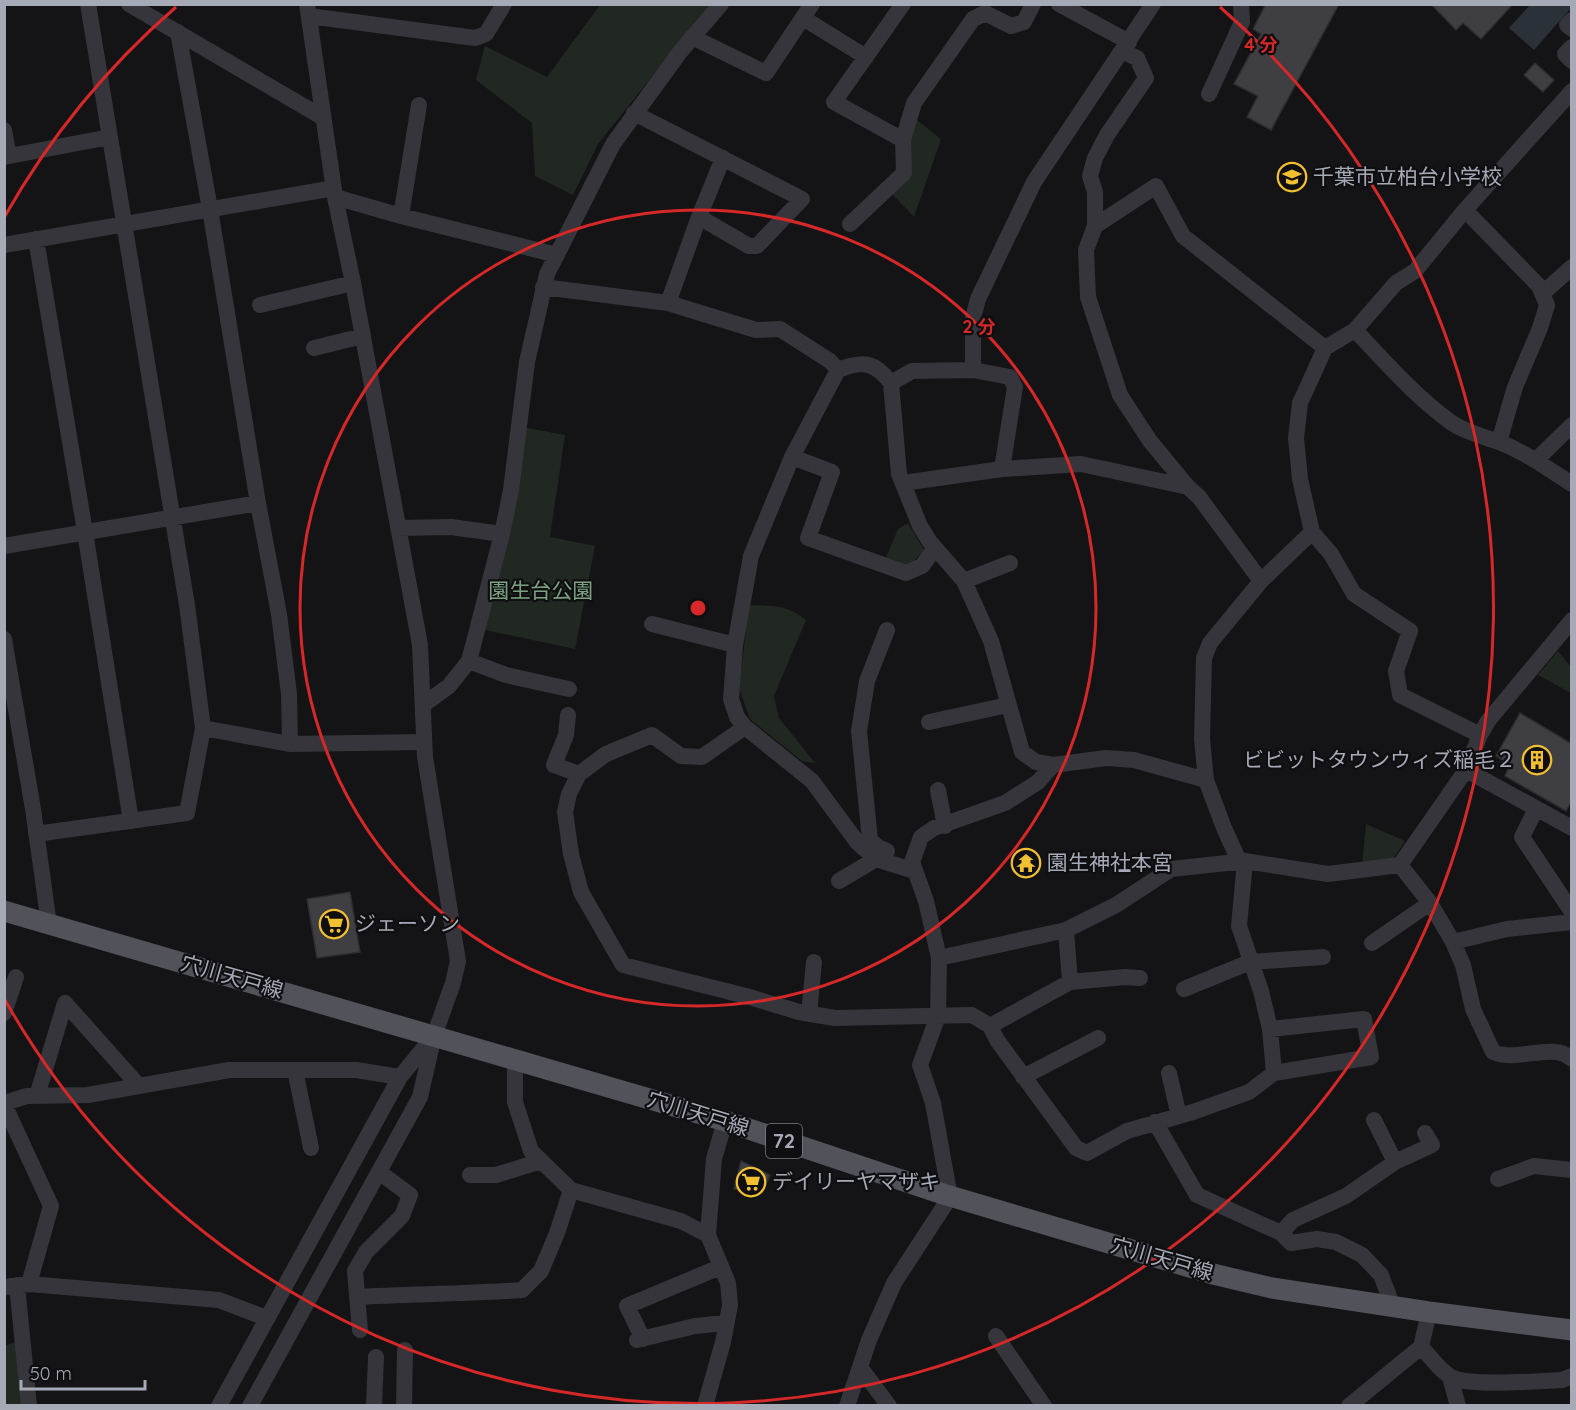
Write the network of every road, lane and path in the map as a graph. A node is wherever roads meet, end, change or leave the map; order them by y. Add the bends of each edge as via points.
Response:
1 (88, 4) edge
2 (129, 4) edge
3 (504, 4) edge
4 (721, 4) edge
5 (903, 4) edge
6 (1033, 4) edge
7 (1059, 4) edge
8 (1154, 4) edge
9 (1242, 4) edge
10 (308, 10) edge
11 (808, 11) edge
12 (1572, 21) edge
13 (1572, 29) edge
14 (178, 32) junction
15 (692, 37) junction
16 (1126, 46) junction
17 (1572, 46) edge
18 (866, 57) junction
19 (1572, 61) edge
20 (1572, 91) edge
21 (1209, 94) dead end
22 (419, 105) dead end
23 (634, 113) junction
24 (322, 117) junction
25 (4, 129) edge
26 (110, 137) junction
27 (903, 140) junction
28 (7, 157) edge
29 (723, 158) junction
30 (334, 193) junction
31 (210, 209) junction
32 (1465, 210) junction
33 (401, 216) junction
34 (699, 218) junction
35 (124, 224) junction
36 (850, 224) dead end
37 (1095, 226) junction
38 (36, 239) junction
39 (4, 245) edge
40 (557, 255) junction
41 (1572, 267) edge
42 (353, 283) junction
43 (543, 287) junction
44 (1543, 293) junction
45 (668, 303) junction
46 (260, 305) dead end
47 (1355, 330) junction
48 (363, 336) junction
49 (314, 348) dead end
50 (1325, 348) junction
51 (838, 370) junction
52 (973, 370) junction
53 (891, 382) junction
54 (1572, 425) edge
55 (1499, 442) junction
56 (792, 457) junction
57 (1536, 460) junction
58 (1002, 468) junction
59 (903, 483) junction
60 (1572, 484) edge
61 (1188, 487) junction
62 (258, 503) junction
63 (172, 517) junction
64 (398, 528) junction
65 (86, 532) junction
66 (1312, 532) junction
67 (502, 534) junction
68 (4, 546) edge
69 (935, 548) junction
70 (1010, 563) dead end
71 (964, 581) junction
72 (1261, 581) junction
73 (1572, 620) edge
74 (652, 624) dead end
75 (886, 630) dead end
76 (4, 639) edge
77 (735, 645) junction
78 (469, 661) junction
79 (569, 689) dead end
80 (423, 705) junction
81 (1008, 705) junction
82 (568, 715) dead end
83 (11, 719) edge
84 (929, 722) dead end
85 (745, 727) junction
86 (203, 728) junction
87 (1480, 735) junction
88 (424, 742) junction
89 (290, 744) junction
90 (1053, 765) junction
91 (1466, 770) junction
92 (579, 774) junction
93 (1206, 780) junction
94 (938, 790) dead end
95 (1536, 809) junction
96 (131, 821) junction
97 (945, 826) junction
98 (1572, 828) edge
99 (36, 834) junction
100 (876, 859) junction
101 (1242, 861) junction
102 (1400, 865) junction
103 (914, 866) junction
104 (839, 881) dead end
105 (1430, 903) junction
106 (4, 911) edge
107 (1572, 912) edge
108 (1572, 922) edge
109 (49, 924) junction
110 (1066, 930) junction
111 (1453, 942) junction
112 (1372, 943) dead end
113 (939, 957) junction
114 (1323, 957) dead end
115 (814, 962) dead end
116 (1250, 962) junction
117 (15, 977) dead end
118 (1140, 978) dead end
119 (1070, 982) junction
120 (1184, 989) dead end
121 (4, 1013) edge
122 (809, 1014) junction
123 (938, 1016) junction
124 (990, 1026) junction
125 (1270, 1029) junction
126 (434, 1036) junction
127 (1098, 1038) dead end
128 (515, 1059) junction
129 (1572, 1059) edge
130 (295, 1070) junction
131 (1169, 1073) dead end
132 (1274, 1073) junction
133 (400, 1077) junction
134 (1023, 1077) junction
135 (139, 1086) junction
136 (37, 1096) junction
137 (4, 1103) edge
138 (1179, 1116) junction
139 (1374, 1120) dead end
140 (725, 1121) junction
141 (1155, 1122) junction
142 (1425, 1132) dead end
143 (311, 1148) dead end
144 (541, 1161) junction
145 (1395, 1162) junction
146 (1572, 1170) edge
147 (379, 1172) junction
148 (470, 1175) dead end
149 (1498, 1179) dead end
150 (571, 1190) junction
151 (950, 1197) junction
152 (1281, 1233) junction
153 (708, 1235) junction
154 (720, 1266) junction
155 (17, 1285) edge
156 (357, 1297) junction
157 (1393, 1306) junction
158 (1429, 1312) junction
159 (266, 1318) junction
160 (726, 1323) junction
161 (1572, 1329) edge
162 (360, 1330) dead end
163 (996, 1336) dead end
164 (1421, 1347) junction
165 (405, 1350) dead end
166 (376, 1358) dead end
167 (860, 1367) junction
168 (1572, 1376) edge
169 (1450, 1377) junction
170 (29, 1406) edge
171 (219, 1406) edge
172 (250, 1406) edge
173 (374, 1406) edge
174 (404, 1406) edge
175 (705, 1406) edge
176 (847, 1406) edge
177 (890, 1406) edge
178 (1044, 1406) edge
179 (1349, 1406) edge
180 (1458, 1406) edge

1 - 26 street
2 - 14 street
3 - 10 street via 486,34 475,38
4 - 15 street
5 - 18 street
6 - 27 street via 1024,22 1011,26 985,13 974,19 914,103
7 - 16 street
8 - 16 street
9 - 21 street via 1242,22
10 - 24 street
11 - 15 street via 766,73
11 - 18 street
12 - 13 street via 1567,25
14 - 24 street
14 - 31 street
15 - 23 street
16 - 37 street via 1146,78 1095,158 1090,176 1095,192
16 - 52 street via 1034,182 978,299 973,318
17 - 19 street via 1565,54
18 - 27 street via 834,102
20 - 32 street
22 - 33 street
23 - 29 street
23 - 40 street via 613,144
24 - 30 street
25 - 28 street
26 - 28 street
26 - 35 street
27 - 36 street via 904,173
29 - 34 street
29 - 34 street via 802,199 757,246 749,246
30 - 31 street
30 - 33 street
30 - 42 street
31 - 35 street
31 - 62 street
32 - 44 street
32 - 47 street via 1415,271 1396,283
33 - 40 street
34 - 45 street
35 - 38 street
35 - 63 street
37 - 50 street via 1156,186 1183,236
37 - 61 street via 1086,250 1088,297 1120,395 1150,441
38 - 39 street
38 - 65 street
40 - 43 street
41 - 44 street
42 - 46 street
42 - 48 street
43 - 45 street
43 - 67 street via 527,362
44 - 55 street via 1547,305 1515,387
45 - 51 street via 756,330 780,329
47 - 50 street
47 - 55 street via 1397,375 1453,423 1476,436
48 - 49 street
48 - 64 street
50 - 66 street via 1300,403 1296,438
51 - 53 street via 868,364 882,370
51 - 56 street
52 - 53 street via 912,372
52 - 58 street via 1010,377 1015,387
53 - 59 street
54 - 57 street
55 - 57 street
56 - 69 street via 832,472 808,538 906,573 922,566
56 - 77 street via 751,556
57 - 60 street
58 - 59 street
58 - 61 street via 1081,464
59 - 69 street via 920,526
61 - 72 street
62 - 63 street
62 - 89 street via 284,648
63 - 65 street
63 - 86 street
64 - 67 street via 451,527
64 - 80 street via 420,645
65 - 68 street
65 - 96 street
66 - 72 street
66 - 87 street via 1331,554 1354,594 1410,631 1396,671 1400,695
67 - 78 street
69 - 71 street
70 - 71 street
71 - 81 street via 991,641
72 - 93 street via 1210,643 1204,658 1202,739
73 - 87 street
74 - 77 street
75 - 103 street via 867,681 859,731 866,807 870,840
76 - 83 street
77 - 85 street via 731,699
78 - 79 street via 506,675
78 - 80 street via 449,686
80 - 88 street
81 - 84 street
81 - 90 street via 1022,752 1036,762
82 - 92 street via 566,735 554,765
83 - 99 street
85 - 92 street via 702,757 681,756 652,735 606,754
85 - 100 street via 812,781 857,842
86 - 89 street
86 - 96 street via 187,813
87 - 91 street
88 - 89 street
88 - 126 street via 458,960
90 - 93 street via 1106,758 1134,760
90 - 97 street via 1038,782 1005,803
91 - 95 street
91 - 102 street
92 - 122 street via 568,794 565,812 571,854 581,892 623,965
93 - 101 street via 1224,828
94 - 97 street
95 - 98 street
95 - 107 street via 1522,837
96 - 99 street
97 - 103 street via 921,837
99 - 109 street
100 - 103 street
100 - 104 street
101 - 102 street via 1328,874
101 - 110 street via 1172,869 1116,905
101 - 116 street via 1239,926
102 - 105 street
103 - 113 street
105 - 111 street
105 - 112 street
106 - 109 main road, 穴川天戸線 / 72
108 - 111 street via 1507,928
109 - 126 main road, 穴川天戸線 / 72
110 - 113 street
110 - 119 street
111 - 129 street via 1463,965 1473,1009 1493,1052 1509,1057 1558,1051
113 - 123 street
114 - 116 street
115 - 122 street
116 - 120 street
116 - 125 street
117 - 121 street
118 - 119 street
119 - 124 street
122 - 123 street via 834,1018
123 - 124 street via 972,1014
123 - 151 street via 920,1065 933,1103
124 - 134 street
125 - 132 street
125 - 132 street via 1364,1019 1371,1057
126 - 128 main road, 穴川天戸線 / 72
126 - 133 street
126 - 147 street via 420,1097
127 - 134 street
128 - 140 main road, 穴川天戸線 / 72
128 - 144 street via 515,1102 531,1151
130 - 133 street via 356,1070
130 - 135 street via 228,1070
130 - 143 street
131 - 138 street
132 - 138 street via 1249,1092
133 - 159 street
134 - 141 street via 1076,1148 1087,1154 1127,1131
135 - 136 street via 88,1095
135 - 136 street via 65,1003
136 - 137 street
137 - 155 street via 51,1206
138 - 141 street
139 - 145 street
140 - 151 main road, 穴川天戸線 / 72
140 - 153 street via 714,1159
141 - 152 street via 1197,1195
142 - 145 street via 1432,1145
144 - 148 street via 496,1175
144 - 150 street
145 - 152 street via 1346,1196 1293,1220
146 - 149 street via 1534,1166
147 - 156 street via 410,1195 402,1216 366,1252 356,1271
147 - 172 street
150 - 153 street via 681,1221
150 - 156 street via 541,1271 522,1290
151 - 157 main road, 穴川天戸線 / 72 via 1213,1274 1272,1288
151 - 167 street via 894,1283
152 - 157 street via 1291,1243 1317,1239 1336,1242 1362,1255 1381,1275
153 - 154 street
154 - 160 street via 728,1283 730,1305
154 - 160 street via 627,1306 640,1339
155 - 159 street via 219,1300
155 - 170 street
156 - 162 street
157 - 158 main road, 穴川天戸線 / 72
158 - 161 main road, 穴川天戸線 / 72
158 - 164 street
159 - 171 street
160 - 175 street
163 - 178 street
164 - 169 street
164 - 179 street
165 - 174 street
166 - 173 street
167 - 176 street
167 - 177 street
168 - 169 street via 1562,1380 1488,1382
169 - 180 street

